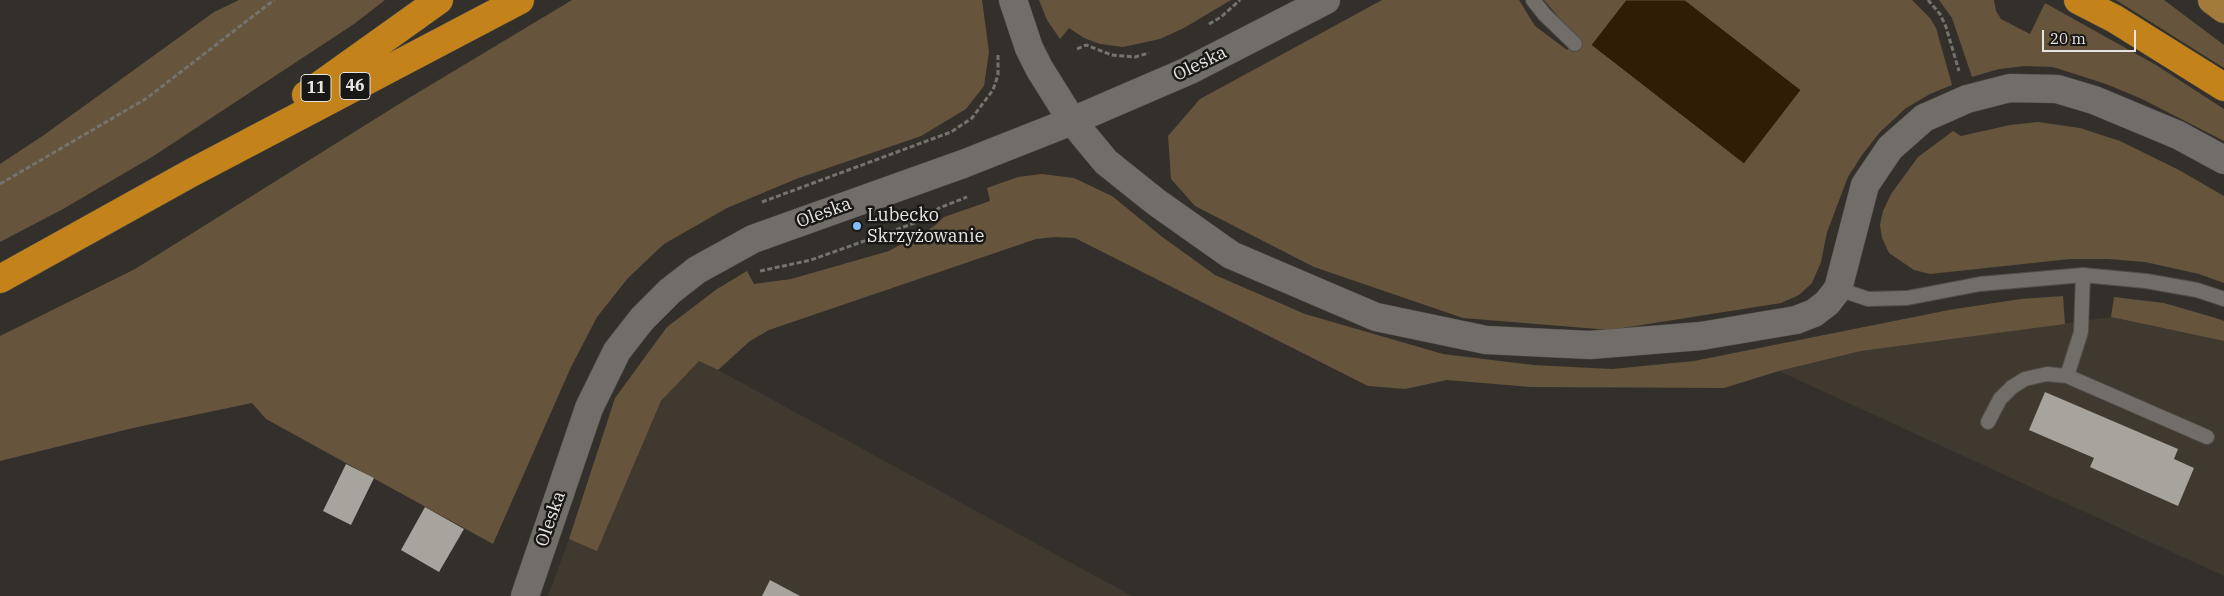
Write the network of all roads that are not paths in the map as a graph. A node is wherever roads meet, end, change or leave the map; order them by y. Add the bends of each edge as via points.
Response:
1 (439, 0) edge
2 (520, 0) edge
3 (1013, 0) edge
4 (1326, 0) edge
5 (1533, 0) edge
6 (2078, 0) edge
7 (2212, 0) edge
8 (2224, 8) edge
9 (1575, 44) dead end
10 (2224, 87) edge
11 (1072, 121) junction
12 (2224, 160) edge
13 (190, 173) junction
14 (2083, 275) junction
15 (0, 279) edge
16 (1838, 289) junction
17 (2224, 299) edge
18 (2066, 376) junction
19 (1988, 422) dead end
20 (2207, 438) dead end
21 (525, 596) edge

1 - 13 highway, 11
2 - 13 highway, 46
3 - 11 street via 1039,68
4 - 11 street, Oleska via 1188,71
5 - 9 lane
6 - 10 highway via 2115,19
7 - 8 main road
11 - 16 street via 1106,162 1231,256 1376,317 1486,340 1590,345 1701,336 1796,320 1814,313
11 - 21 street, Oleska via 963,164 753,238 697,270 670,291 617,351 589,408
12 - 16 street via 2178,135 2094,100 2057,89 2010,88 1967,98 1924,118 1890,148 1865,185
13 - 15 highway, 11
14 - 16 lane via 1980,284 1908,298 1868,299
14 - 17 lane via 2146,281 2197,290
14 - 18 lane via 2081,332
18 - 19 lane via 2047,374 2025,379 2000,400
18 - 20 lane

